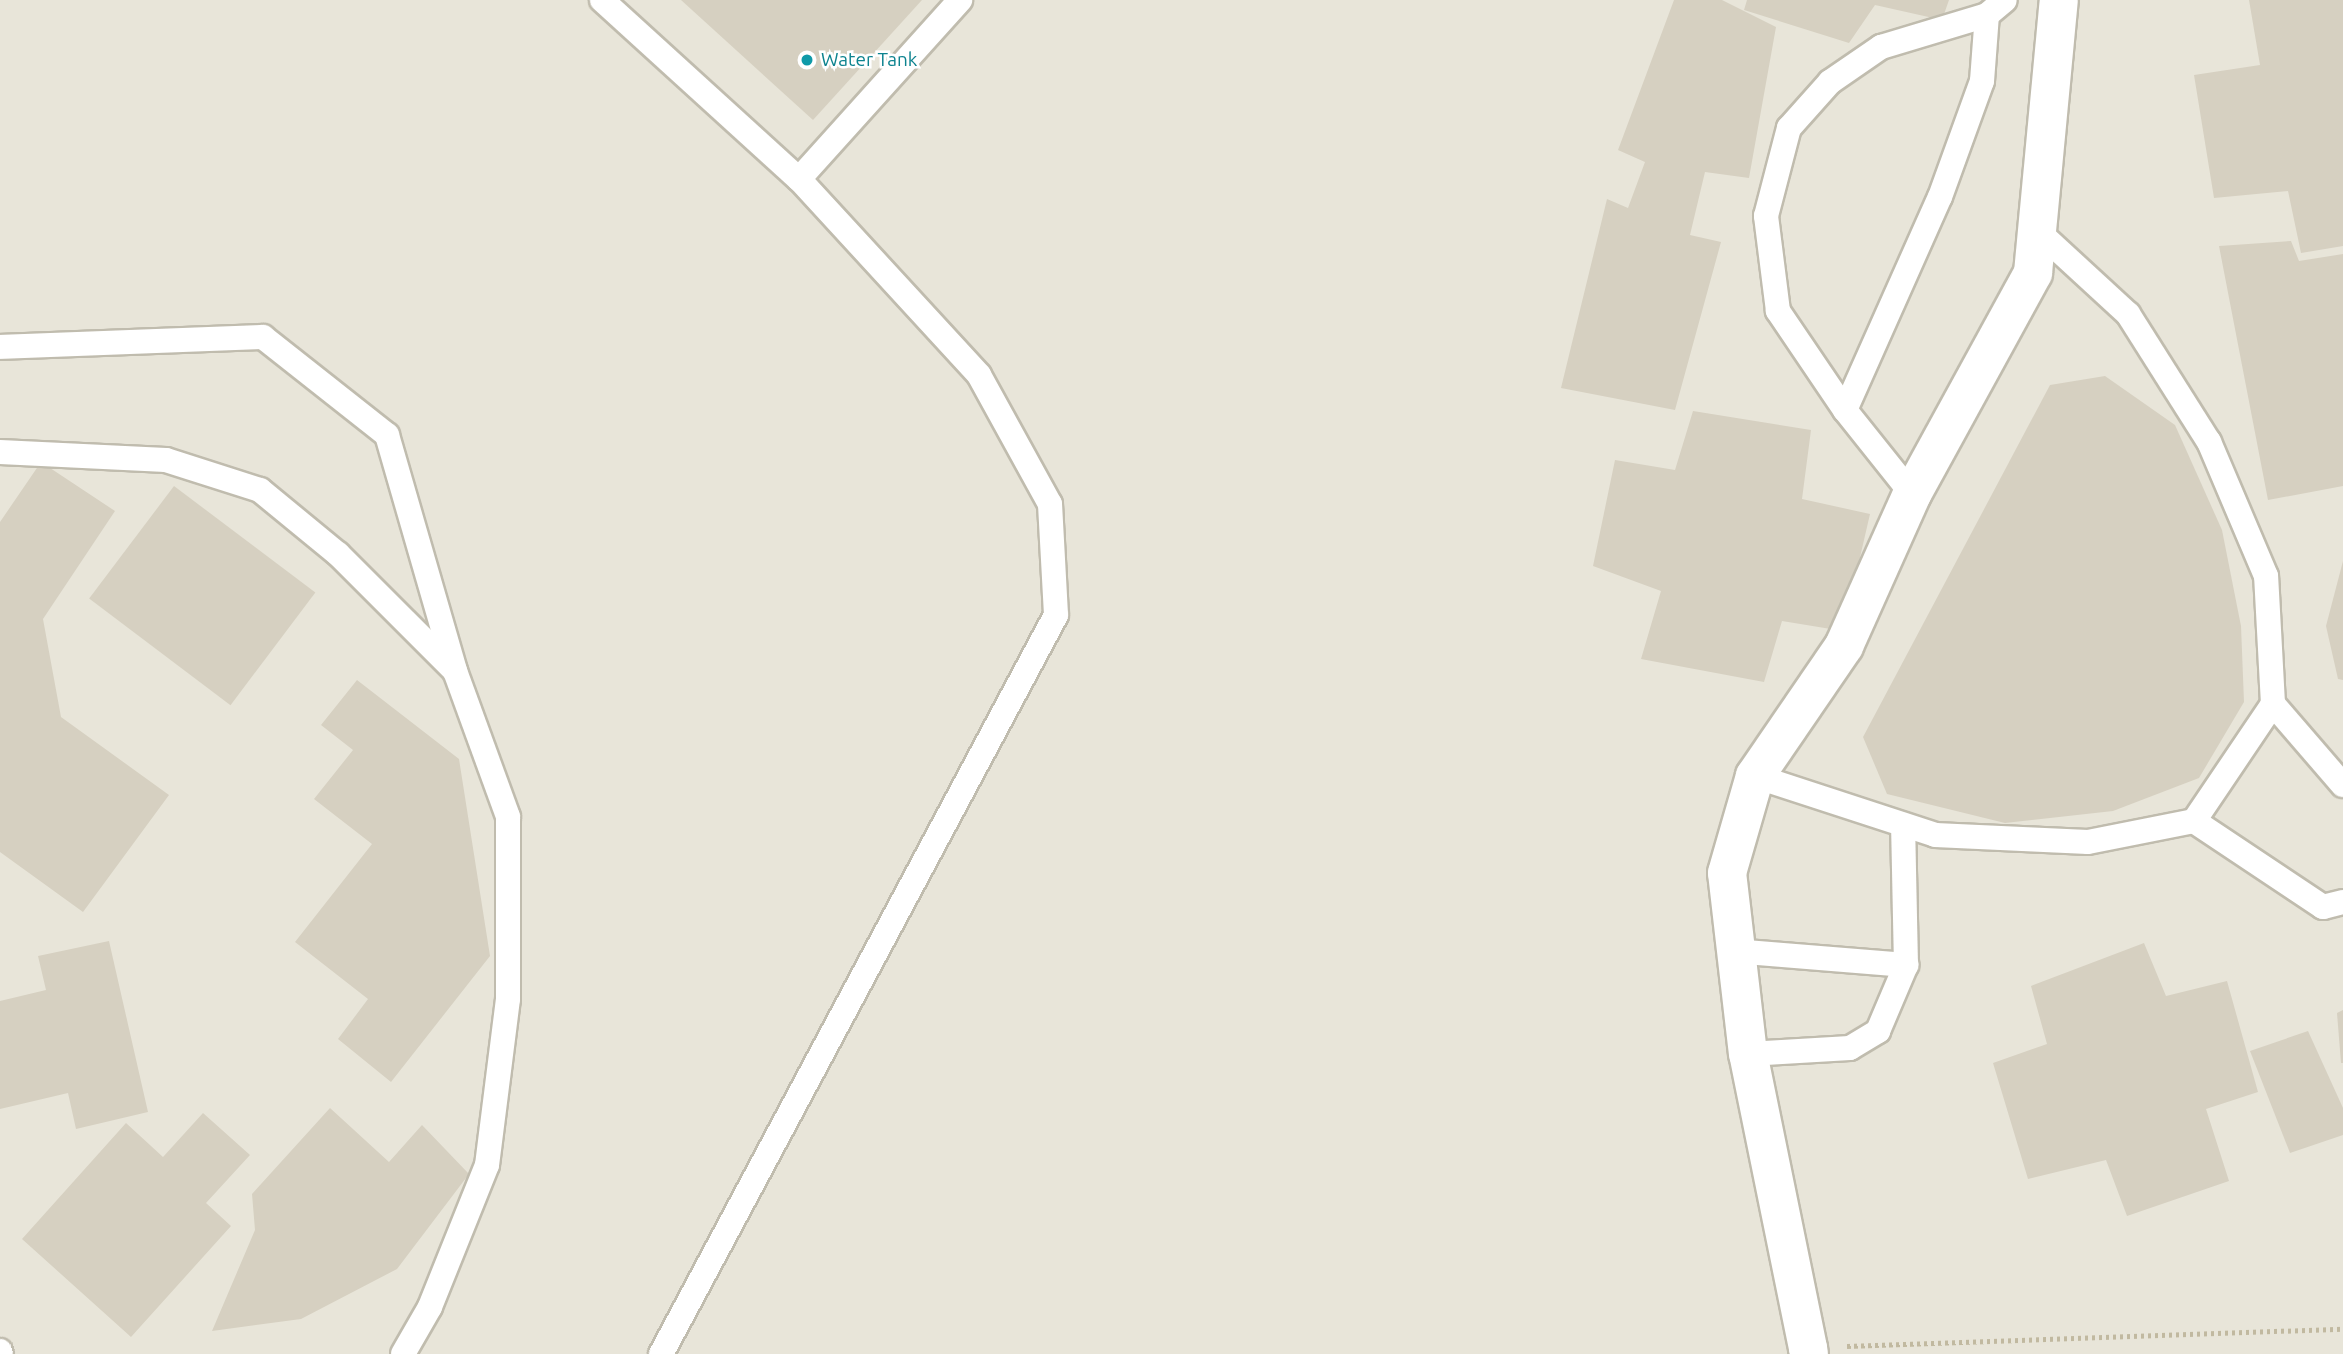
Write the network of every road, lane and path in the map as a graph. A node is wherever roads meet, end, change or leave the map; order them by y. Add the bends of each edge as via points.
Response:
1 (602, 0) edge
2 (960, 0) edge
3 (2059, 0) edge
4 (1996, 8) edge
5 (799, 179) junction
6 (2040, 233) junction
7 (0, 347) edge
8 (1845, 410) junction
9 (0, 452) edge
10 (1912, 494) junction
11 (454, 671) junction
12 (2273, 704) junction
13 (1755, 776) junction
14 (2343, 785) edge
15 (2194, 821) junction
16 (1903, 825) junction
17 (2343, 902) edge
18 (1733, 951) junction
19 (1906, 965) junction
20 (1748, 1054) junction
21 (2343, 1329) edge
22 (1808, 1352) edge
23 (403, 1354) edge
24 (661, 1354) edge

1 - 5 lane
2 - 5 lane
3 - 6 street
4 - 8 lane via 1982,81 1940,197
4 - 8 lane via 1881,47 1830,82 1789,128 1766,216 1778,311
5 - 24 lane via 979,376 1050,504 1056,615
6 - 10 street via 2033,274
6 - 12 lane via 2128,314 2209,442 2266,576
7 - 11 lane via 263,337 387,435
8 - 10 lane
9 - 11 lane via 166,460 260,490 338,554
10 - 13 street via 1844,646
11 - 23 lane via 508,817 508,999 487,1165 430,1307
12 - 14 lane
12 - 15 lane
13 - 16 lane
13 - 18 street via 1727,873
15 - 16 lane via 2088,842 1935,835
15 - 17 lane via 2323,907
16 - 19 lane
18 - 19 lane
18 - 20 street
19 - 20 lane via 1878,1031 1850,1048
20 - 22 street
21 - 22 path

